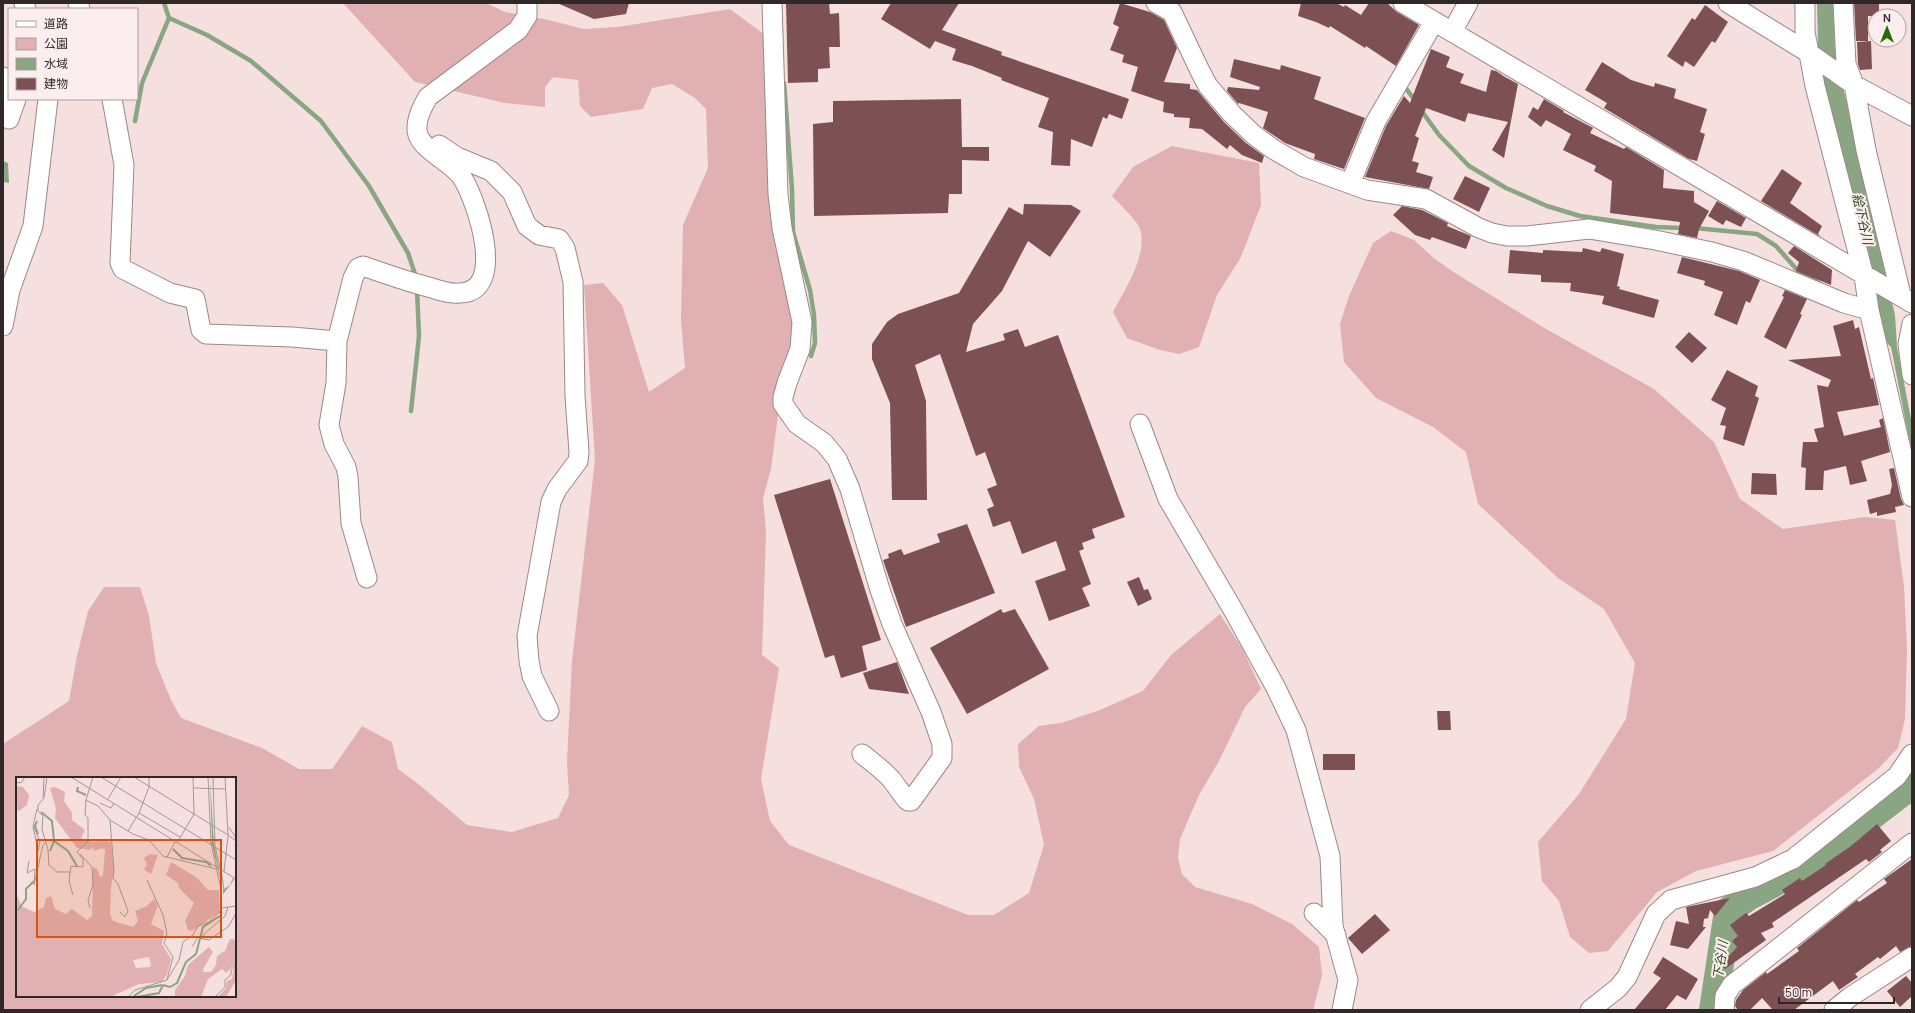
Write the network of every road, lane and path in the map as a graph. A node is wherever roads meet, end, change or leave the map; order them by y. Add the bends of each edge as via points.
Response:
1 (527, 3) edge
2 (772, 3) edge
3 (1156, 3) edge
4 (1403, 3) edge
5 (1468, 3) edge
6 (1728, 3) edge
7 (1805, 3) edge
8 (1843, 3) edge
9 (1434, 22) junction
10 (1452, 32) junction
11 (1809, 53) junction
12 (3, 77) edge
13 (1854, 85) junction
14 (16, 100) edge
15 (48, 100) edge
16 (112, 100) edge
17 (1912, 116) edge
18 (418, 134) junction
19 (1350, 184) junction
20 (1864, 276) junction
21 (1906, 299) edge
22 (1869, 310) junction
23 (1912, 324) edge
24 (3, 326) edge
25 (337, 341) junction
26 (1912, 375) edge
27 (1140, 424) dead end
28 (1912, 497) edge
29 (367, 578) dead end
30 (549, 711) dead end
31 (862, 754) dead end
32 (1912, 754) edge
33 (1912, 844) edge
34 (1314, 912) dead end
35 (1336, 935) junction
36 (1912, 957) edge
37 (1342, 1010) edge
38 (1590, 1010) edge
39 (1724, 1010) edge
40 (1834, 1010) edge

1 - 18 street via 527,16 518,30 428,98 422,108
2 - 31 street via 778,194 782,228 802,322 800,349 787,383 783,404 796,424 824,443 837,459 850,489 892,624 931,712 942,744 942,758 911,801 904,797 880,768
3 - 19 street via 1172,12 1208,86 1254,135 1304,167
4 - 9 street
5 - 10 street
6 - 11 street
7 - 11 street via 1805,32
8 - 13 street via 1846,64
9 - 10 street
9 - 19 street via 1376,121
10 - 20 street
11 - 13 street
11 - 20 street via 1820,108
12 - 14 street via 6,86 4,116 9,119
13 - 17 street
13 - 21 street via 1868,157
15 - 24 street via 33,226 10,290
16 - 25 street via 124,165 120,263 122,269 170,293 195,299 201,330 206,334
18 - 25 street via 425,145 463,178 466,184 481,228 485,248 485,275 475,288 458,294 406,282 363,266 358,268 352,278
18 - 30 street via 426,136 457,157 491,172 512,192 527,226 539,235 559,239 566,248 573,282 578,461 557,489 551,502 527,636 532,676
19 - 22 street via 1367,190 1426,199 1479,228 1507,236 1589,229 1712,252 1743,261 1844,303
20 - 21 street
20 - 22 street
22 - 28 street
23 - 26 street via 1908,344
25 - 29 street via 336,383 329,425 334,444 346,468 351,523
27 - 35 street via 1168,498 1232,608 1296,730 1330,856 1333,926
32 - 38 street via 1897,776 1793,859 1755,877 1671,900 1656,914 1627,977 1618,988
33 - 39 street via 1732,984 1724,996
34 - 35 street
35 - 37 street via 1348,980
36 - 40 street

